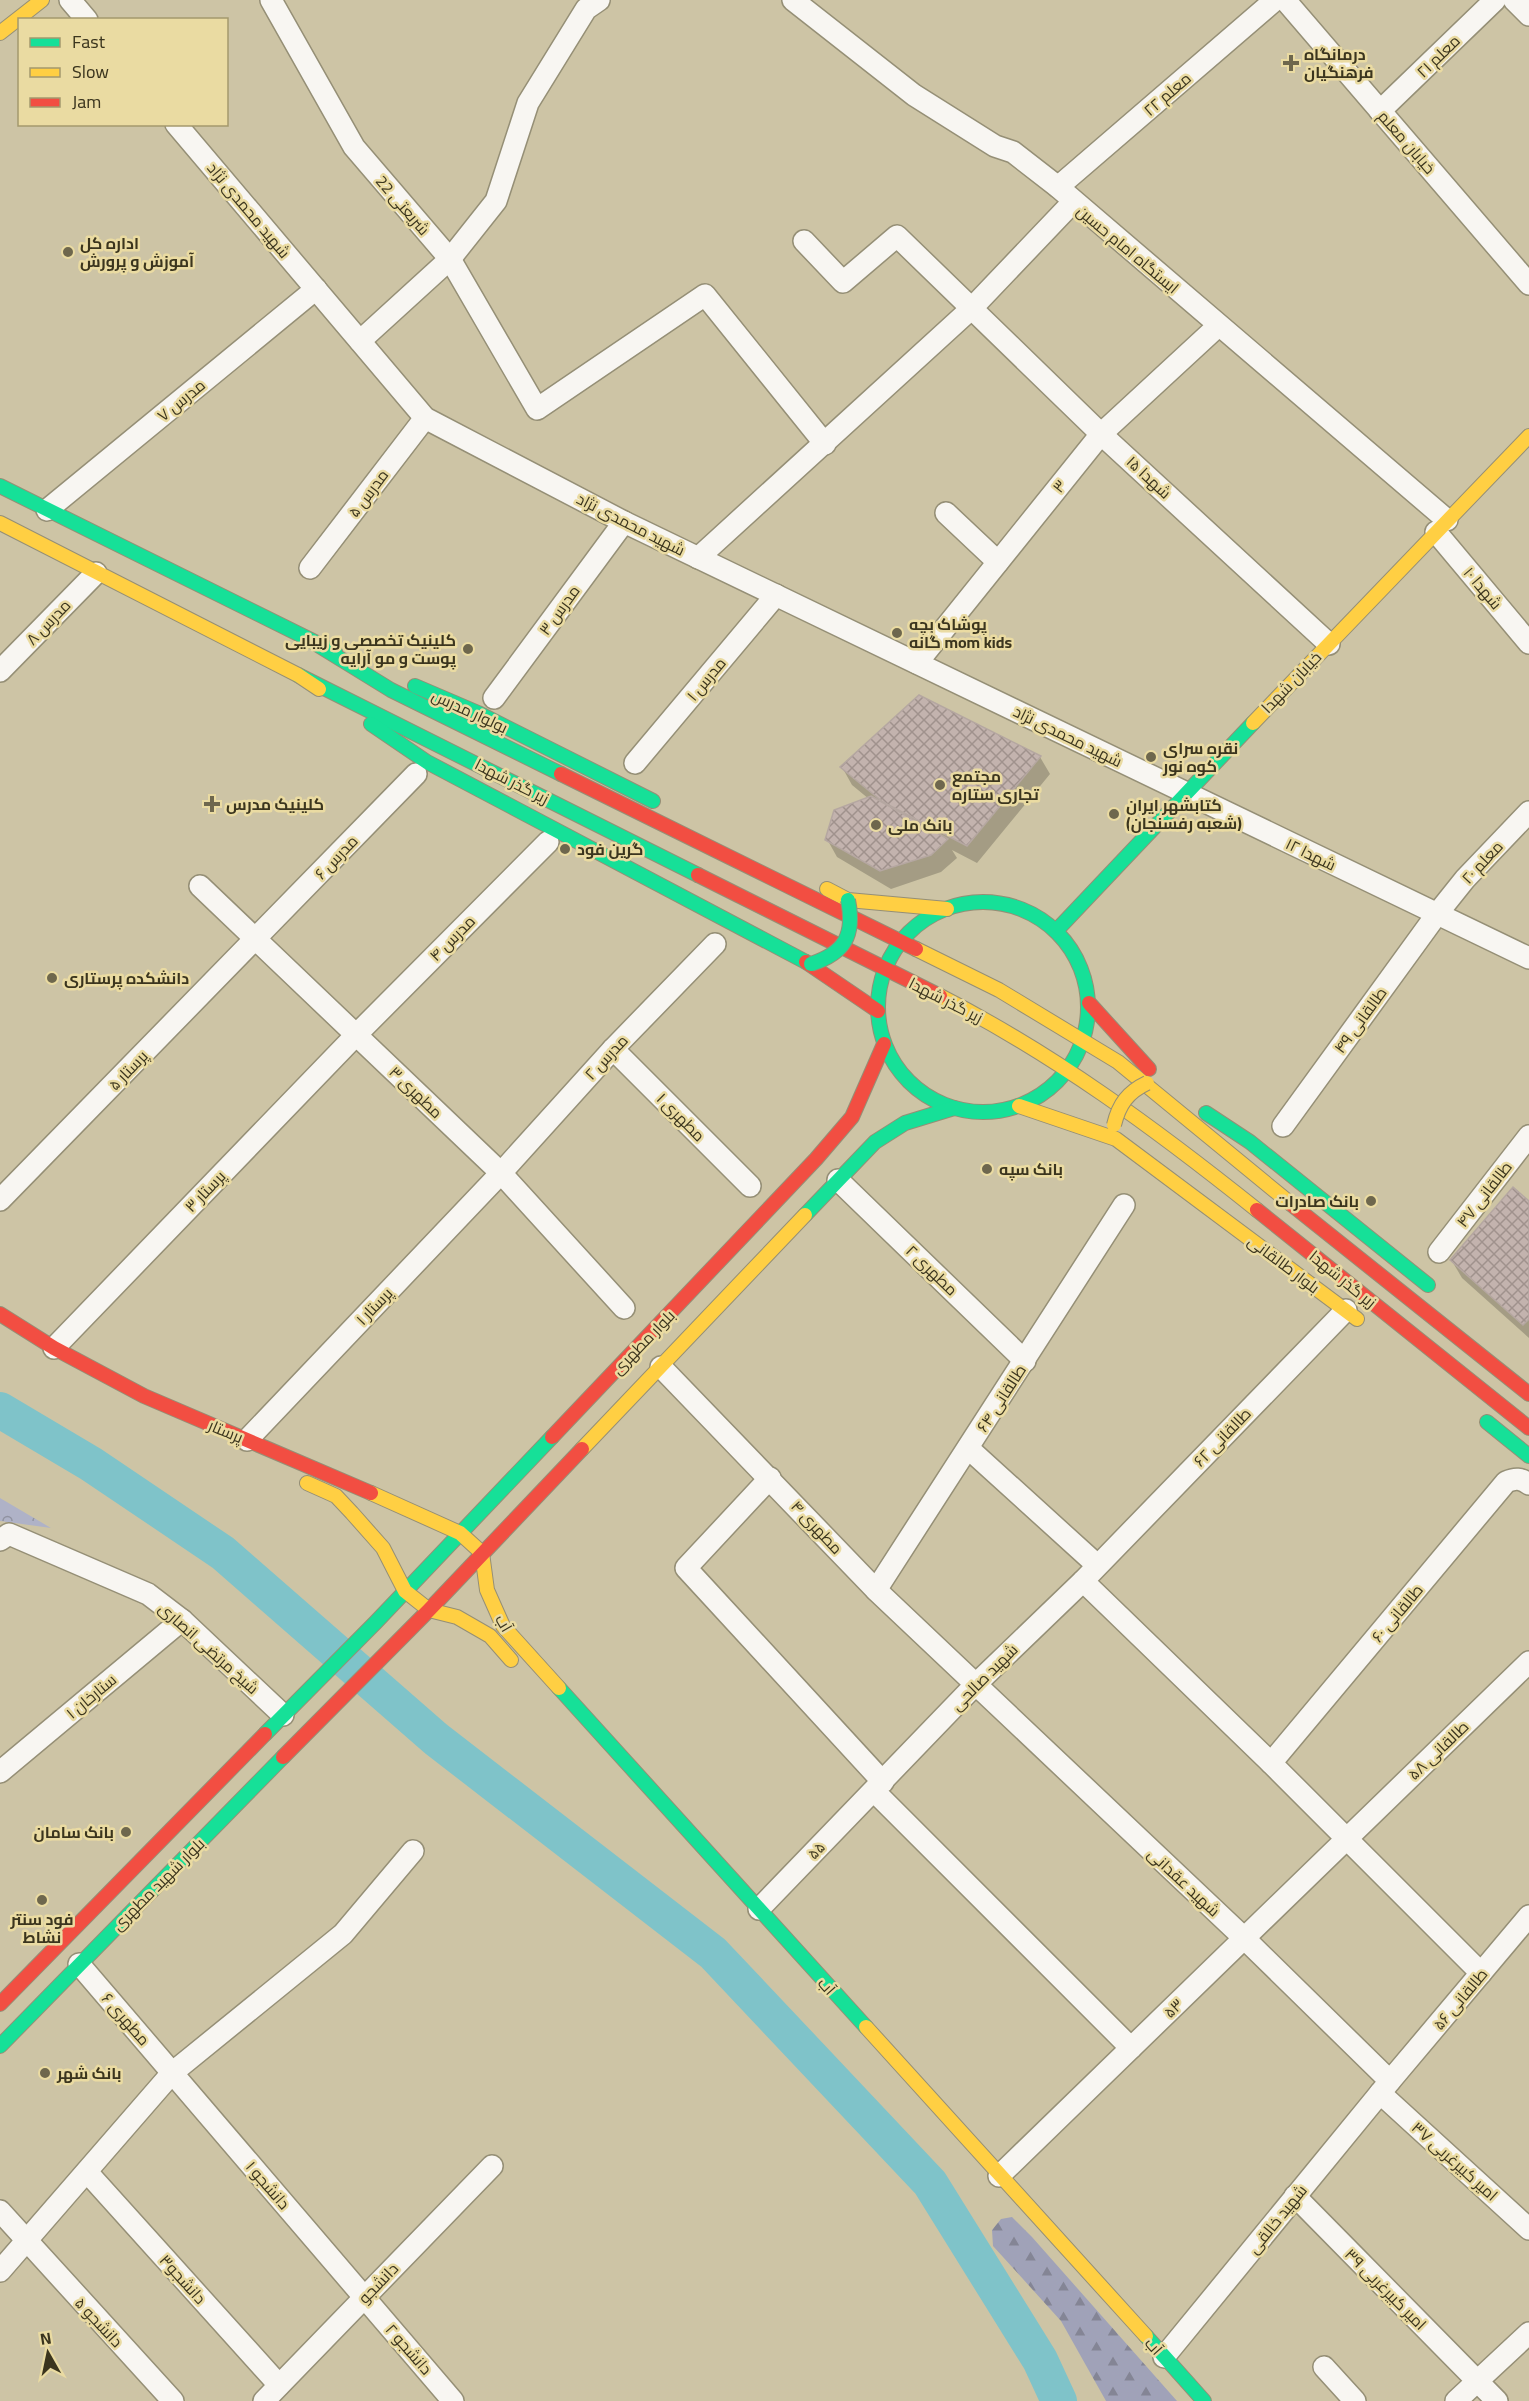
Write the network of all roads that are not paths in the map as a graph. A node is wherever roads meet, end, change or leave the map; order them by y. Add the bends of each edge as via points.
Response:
1 (42, 0) edge
2 (70, 0) edge
3 (271, 0) edge
4 (599, 0) edge
5 (793, 0) edge
6 (1275, 0) edge
7 (1285, 0) edge
8 (1495, 0) edge
9 (1514, 0) edge
10 (1529, 15) edge
11 (19, 18) edge
12 (85, 18) edge
13 (18, 19) edge
14 (0, 33) edge
15 (1380, 111) junction
16 (178, 126) edge
17 (1058, 187) junction
18 (1073, 202) junction
19 (804, 241) dead end
20 (450, 259) junction
21 (1529, 284) edge
22 (316, 289) junction
23 (972, 308) junction
24 (1218, 326) junction
25 (360, 341) junction
26 (425, 418) junction
27 (1101, 434) junction
28 (1529, 436) edge
29 (825, 444) junction
30 (0, 486) edge
31 (47, 510) junction
32 (946, 513) dead end
33 (624, 522) junction
34 (0, 523) edge
35 (1442, 526) junction
36 (698, 558) junction
37 (998, 562) junction
38 (310, 568) dead end
39 (96, 573) junction
40 (776, 595) junction
41 (313, 642) junction
42 (1529, 643) edge
43 (1329, 644) junction
44 (917, 663) junction
45 (0, 671) edge
46 (298, 675) junction
47 (494, 698) dead end
48 (635, 763) dead end
49 (416, 774) dead end
50 (1185, 793) junction
51 (668, 809) dead end
52 (1529, 812) edge
53 (548, 842) dead end
54 (816, 884) dead end
55 (200, 886) dead end
56 (848, 900) junction
57 (947, 909) junction
58 (1437, 914) junction
59 (1056, 931) junction
60 (255, 939) junction
61 (715, 944) dead end
62 (1529, 958) edge
63 (811, 964) junction
64 (1089, 1003) junction
65 (878, 1011) junction
66 (356, 1035) junction
67 (884, 1044) junction
68 (613, 1049) junction
69 (1154, 1082) junction
70 (1019, 1106) junction
71 (954, 1108) junction
72 (1283, 1126) dead end
73 (1529, 1136) edge
74 (1116, 1139) junction
75 (501, 1173) junction
76 (838, 1180) junction
77 (750, 1186) dead end
78 (0, 1200) edge
79 (1124, 1205) dead end
80 (1439, 1252) dead end
81 (1436, 1292) dead end
82 (624, 1308) dead end
83 (1346, 1310) junction
84 (0, 1314) edge
85 (1364, 1325) dead end
86 (54, 1348) junction
87 (1025, 1361) junction
88 (661, 1368) junction
89 (1529, 1394) edge
90 (1475, 1413) dead end
91 (1529, 1428) edge
92 (247, 1440) junction
93 (968, 1448) junction
94 (1529, 1456) edge
95 (293, 1476) dead end
96 (770, 1478) junction
97 (1529, 1484) edge
98 (460, 1533) junction
99 (0, 1540) edge
100 (482, 1553) junction
101 (1097, 1565) junction
102 (1083, 1581) junction
103 (876, 1590) junction
104 (405, 1591) junction
105 (429, 1610) junction
106 (182, 1620) junction
107 (376, 1622) joint
108 (400, 1639) joint
109 (1529, 1662) edge
110 (522, 1672) dead end
111 (975, 1685) junction
112 (289, 1709) junction
113 (1271, 1763) junction
114 (0, 1773) edge
115 (878, 1786) junction
116 (1347, 1839) junction
117 (413, 1851) dead end
118 (759, 1909) junction
119 (1529, 1916) edge
120 (1244, 1938) junction
121 (79, 1964) junction
122 (1481, 1973) junction
123 (0, 2004) edge
124 (0, 2046) edge
125 (1131, 2048) junction
126 (172, 2073) junction
127 (1385, 2087) junction
128 (492, 2166) dead end
129 (87, 2172) junction
130 (999, 2176) junction
131 (1295, 2196) junction
132 (0, 2211) edge
133 (1529, 2229) edge
134 (26, 2242) junction
135 (0, 2271) edge
136 (364, 2297) junction
137 (1529, 2333) edge
138 (1164, 2357) junction
139 (1324, 2367) dead end
140 (1478, 2381) junction
141 (279, 2385) junction
142 (173, 2401) edge
143 (264, 2401) edge
144 (453, 2401) edge
145 (1204, 2401) edge
146 (1355, 2401) edge
147 (1456, 2401) edge
148 (1497, 2401) edge

1 - 11 main road
2 - 12 street
3 - 20 street, شریعتی 22 via 354,147
4 - 20 street via 586,9 528,103 496,201
5 - 17 street, ایستگاه امام حسین via 914,95 995,146 1013,153
6 - 17 street, معلم ۲۲
7 - 15 street, خیابان معلم
8 - 15 street, معلم ۲۱
9 - 10 street
13 - 14 main road
15 - 21 street, خیابان معلم
16 - 22 street, شهید محمدی نژاد
17 - 18 street, ایستگاه امام حسین
18 - 23 street
18 - 24 street, ایستگاه امام حسین
19 - 23 street, شهدا ۱۵ via 843,282 897,236
20 - 25 street
20 - 29 street, شریعتی 22 via 537,409 705,295
22 - 25 street, شهید محمدی نژاد
22 - 31 street, مدرس ۷
23 - 27 street, شهدا ۱۵
23 - 29 street
24 - 27 street, ۳
24 - 35 street, ایستگاه امام حسین
25 - 26 street, شهید محمدی نژاد
26 - 33 street, شهید محمدی نژاد
26 - 38 street, مدرس ۵
27 - 37 street, ۳
27 - 43 street, شهدا ۱۵
28 - 35 main road, خیابان شهدا
29 - 36 street
30 - 31 main road, بولوار مدرس
31 - 41 main road, بولوار مدرس
32 - 37 street
33 - 36 street, شهید محمدی نژاد
33 - 47 street, مدرس ۳
34 - 39 main road
35 - 42 street, شهدا ۱۰
35 - 43 main road, خیابان شهدا
36 - 40 street, شهید محمدی نژاد
37 - 44 street, ۳
39 - 45 street, مدرس ۸
39 - 46 main road
40 - 44 street, شهید محمدی نژاد
40 - 48 street, مدرس ۱
41 - 51 main road, بولوار مدرس via 478,713
41 - 89 main road, زیر گذر شهدا via 391,690 999,990 1118,1062
43 - 50 main road, خیابان شهدا
44 - 50 street, شهید محمدی نژاد
46 - 63 main road via 427,762
46 - 91 main road, زیر گذر شهدا via 984,1020 1101,1091 1214,1176
49 - 60 street, مدرس ۶
50 - 58 street, ۱۲ شهدا
50 - 59 main road, خیابان شهدا
52 - 58 street, معلم ۲۰
53 - 66 street, مدرس ۴
54 - 56 main road
55 - 60 street, مطهری ۳
56 - 57 main road
56 - 63 main road, bridge via 852,914 846,942 825,961
57 - 59 main road via 975,903 1004,904 1032,914
57 - 65 main road via 918,925 896,949 886,965
58 - 62 street, ۱۲ شهدا
58 - 72 street, طالقانی ۴۹
59 - 64 main road via 1081,968
60 - 66 street, مطهری ۳
60 - 78 street, پرستار ۵
61 - 68 street, مدرس ۲
63 - 65 main road
64 - 69 main road
64 - 70 main road via 1085,1036 1071,1066 1048,1090
65 - 67 main road
66 - 75 street, مطهری ۳
66 - 86 street, پرستار ۳
67 - 71 main road via 900,1072 924,1095
67 - 98 main road, بلوار مطهری via 852,1117 816,1159
68 - 75 street, مدرس ۲
68 - 77 street, مطهری ۱
69 - 74 main road, bridge via 1123,1098 1116,1111
69 - 81 main road via 1251,1143
70 - 71 main road via 987,1113
70 - 74 main road, بلوار طالقانی
71 - 76 main road, بلوار مطهری via 905,1123 875,1142
73 - 80 street, طالقانی ۴۷
74 - 83 main road, بلوار طالقانی
75 - 82 street, مطهری ۳
75 - 92 street, پرستار ۱
76 - 87 street, مطهری ۲
76 - 88 main road, بلوار مطهری
79 - 87 street, طالقانی ۶۴
83 - 85 main road, بلوار طالقانی
83 - 101 street, طالقانی ۶۲
84 - 86 main road, پرستار
86 - 92 main road, پرستار via 144,1396
87 - 93 street, طالقانی ۶۴
88 - 96 street, مطهری ۴
88 - 100 main road, بلوار مطهری
90 - 94 main road
92 - 98 main road, پرستار
93 - 101 street
93 - 103 street, طالقانی ۶۴
95 - 104 main road via 336,1496 382,1548
96 - 103 street, مطهری ۴
96 - 115 street via 686,1568
97 - 113 street, طالقانی ۶۰ via 1514,1478 1506,1482
98 - 100 main road, پرستار
98 - 104 main road, بلوار مطهری
99 - 106 street, شیخ مرتضی انصاری via 9,1534 148,1594
100 - 105 main road, بلوار مطهری
100 - 118 main road, آب via 487,1590 503,1626
101 - 102 street, شهید صالحی
102 - 111 street, شهید صالحی
102 - 113 street
103 - 111 street, مطهری ۴
104 - 105 main road
104 - 107 main road, بلوار مطهری
105 - 108 main road, بلوار مطهری
105 - 110 main road, آب via 457,1617 490,1636
106 - 112 street, شیخ مرتضی انصاری
106 - 114 street, ستارخان ۱
107 - 112 main road, بلوار شهید مطهری
108 - 121 main road, بلوار شهید مطهری
109 - 116 street, طالقانی ۵۸
111 - 115 street, شهید صالحی
111 - 120 street, شهید عقدانی
112 - 123 main road, بلوار شهید مطهری
113 - 116 street
115 - 118 street, ۵۵
115 - 125 street
116 - 120 street, ۵۳
116 - 122 street
117 - 126 street via 343,1934
118 - 130 main road, آب
119 - 122 street, طالقانی ۵۶
120 - 125 street, ۵۳
120 - 127 street, شهید عقدانی
121 - 124 main road, بلوار شهید مطهری
121 - 126 street, مطهری ۶
122 - 127 street, طالقانی ۵۶
125 - 130 street, ۵۳
126 - 129 street
126 - 136 street, دانشجو ۱
127 - 131 street, شهید خالقی
127 - 133 street, امیر کبیرغربی ۳۷
128 - 136 street, دانشجو
129 - 134 street
129 - 141 street, دانشجو۳
130 - 138 main road, آب
131 - 138 street, شهید خالقی
131 - 140 street, امیر کبیرغربی ۳۹
132 - 134 street, دانشجو ۵
134 - 135 street
134 - 142 street, دانشجو ۵
136 - 141 street, دانشجو
136 - 144 street, دانشجو ۲
137 - 140 street
138 - 145 main road, آب
139 - 146 street
140 - 147 street
140 - 148 street, امیر کبیرغربی ۳۹
141 - 143 street, دانشجو

